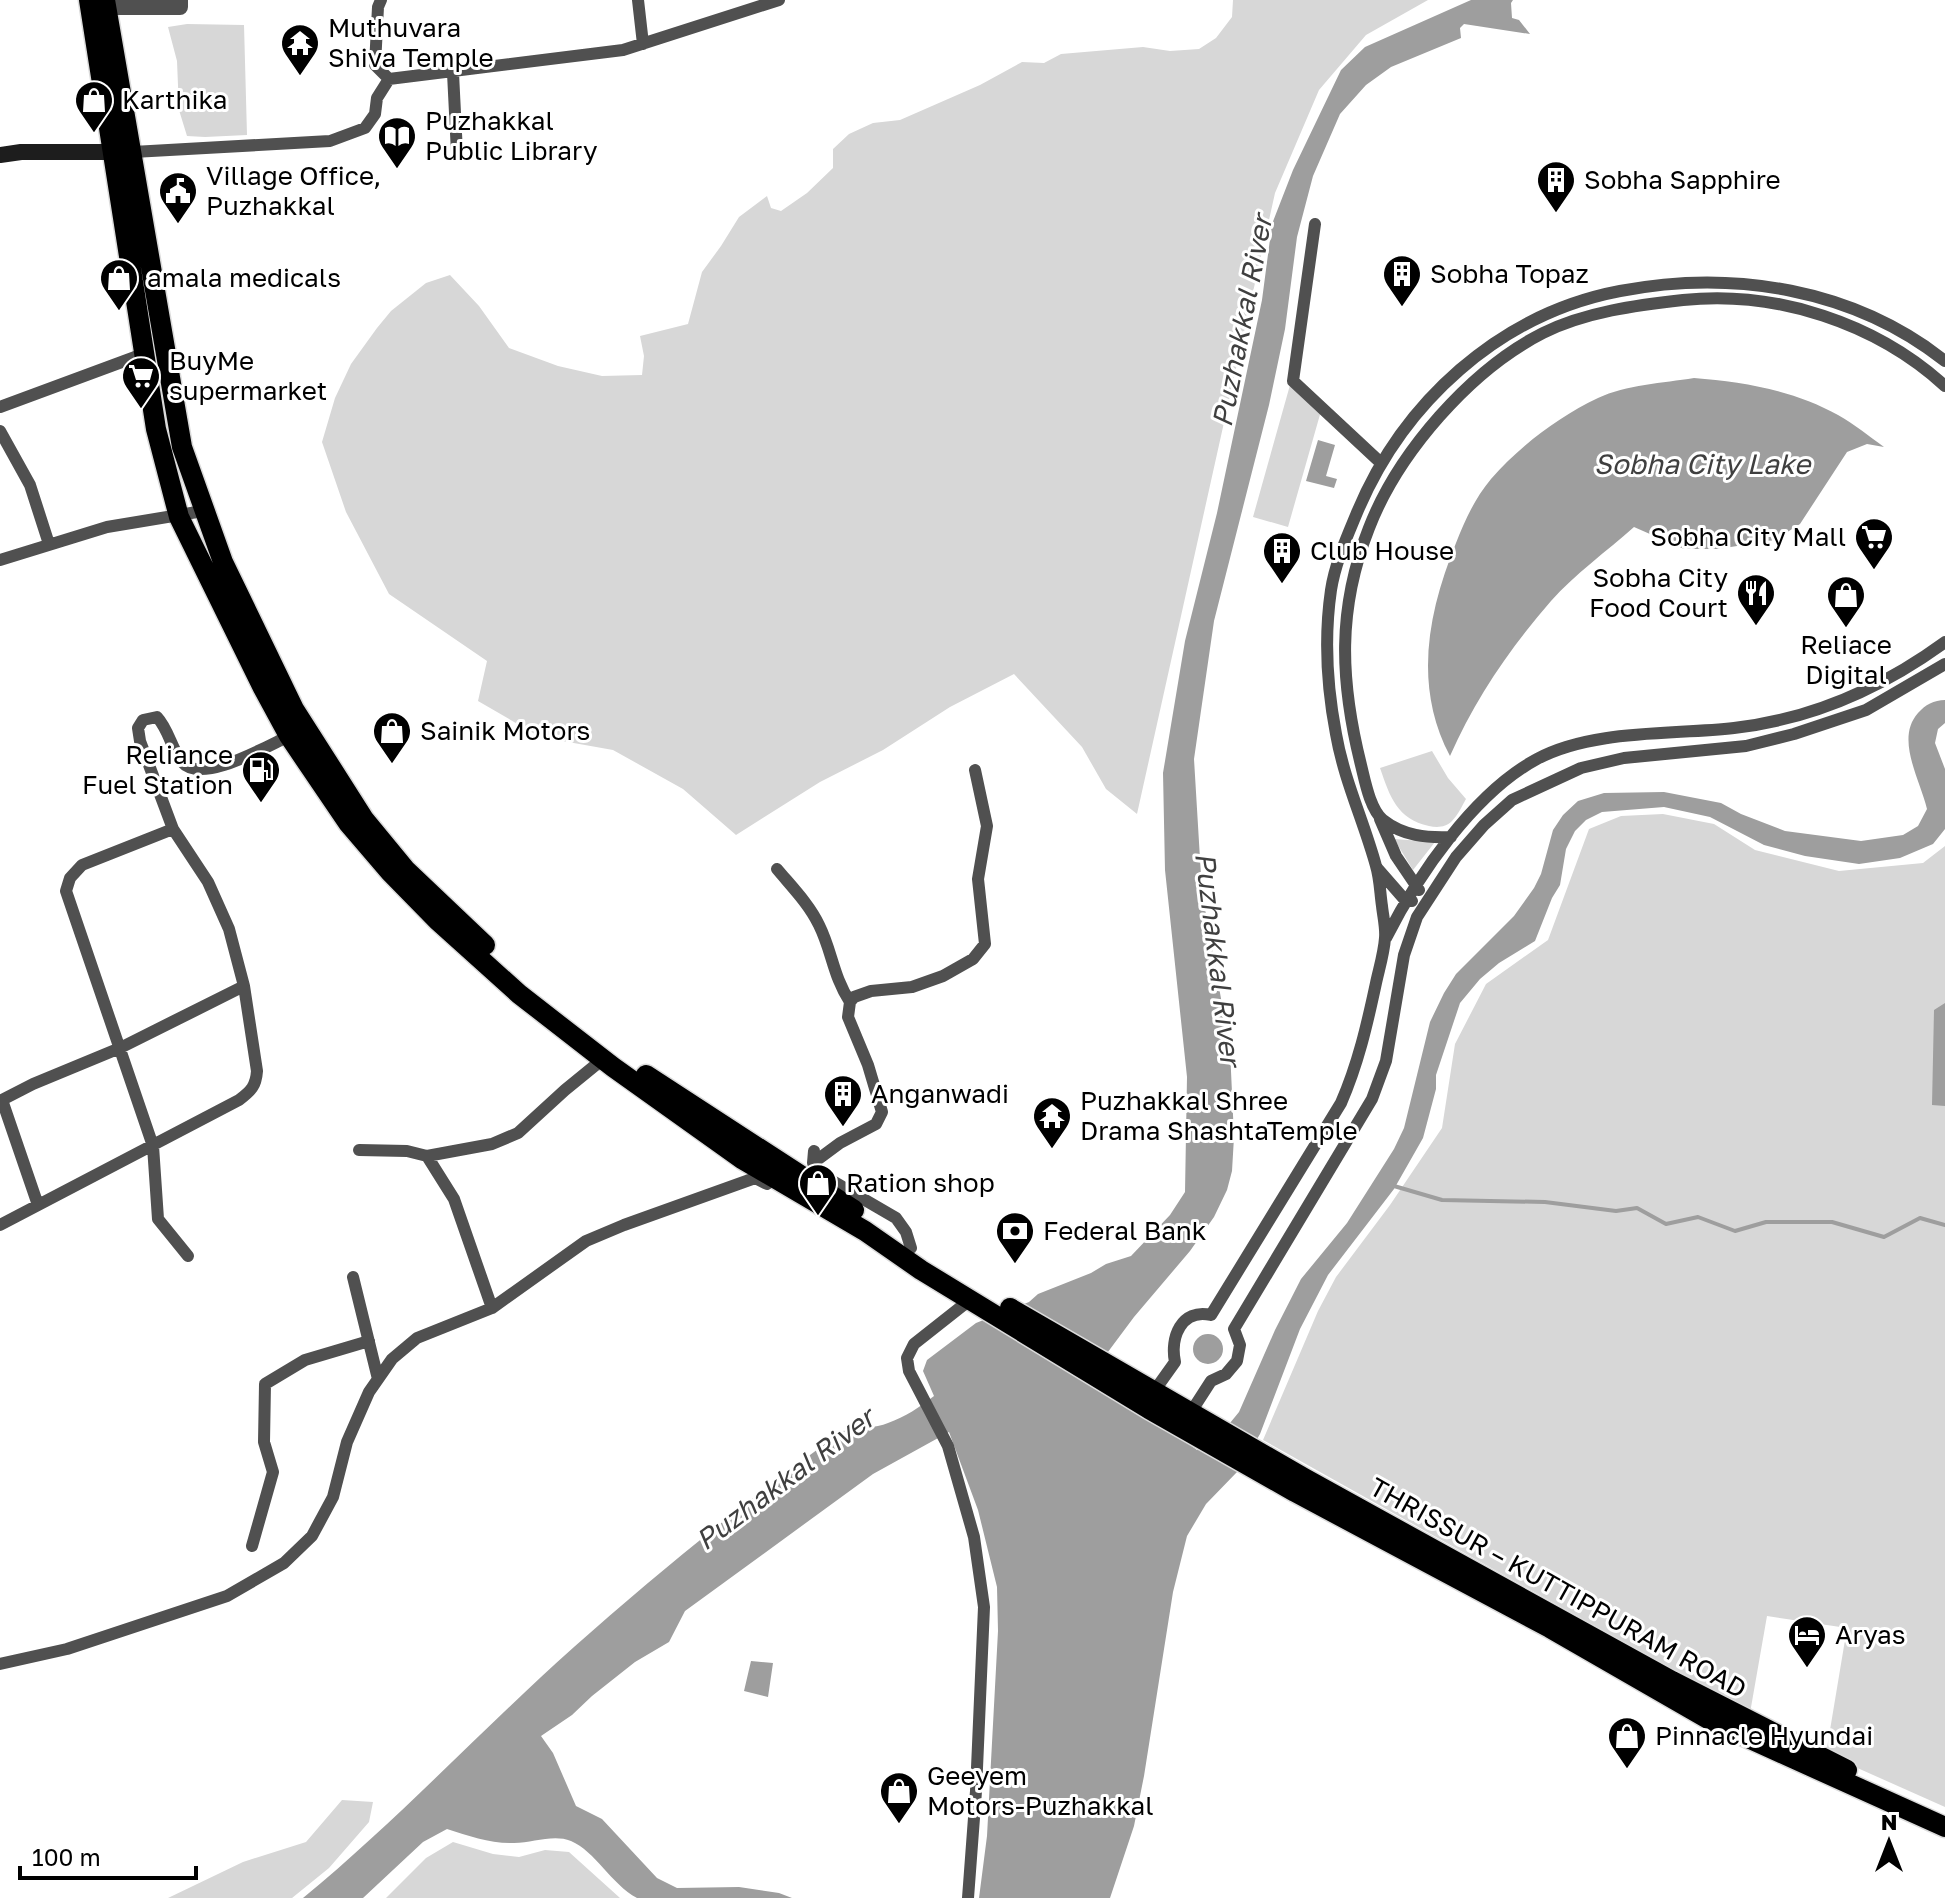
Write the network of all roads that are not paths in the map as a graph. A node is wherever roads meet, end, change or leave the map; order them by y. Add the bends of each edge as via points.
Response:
1 (180, 0) edge
2 (381, 0) edge
3 (638, 0) edge
4 (779, 0) edge
5 (100, 2) edge
6 (643, 44) junction
7 (453, 73) junction
8 (389, 79) junction
9 (124, 152) junction
10 (457, 153) dead end
11 (0, 155) edge
12 (1315, 224) dead end
13 (146, 353) junction
14 (1945, 361) edge
15 (1945, 386) edge
16 (0, 407) edge
17 (0, 431) edge
18 (1381, 463) junction
19 (203, 511) junction
20 (179, 517) junction
21 (49, 544) junction
22 (0, 560) edge
23 (1945, 642) edge
24 (1945, 664) edge
25 (1742, 727) junction
26 (289, 736) junction
27 (1746, 746) junction
28 (975, 770) dead end
29 (1380, 818) junction
30 (173, 829) junction
31 (1451, 837) junction
32 (1377, 868) junction
33 (777, 869) dead end
34 (1418, 886) junction
35 (1405, 900) junction
36 (1423, 903) junction
37 (1386, 938) junction
38 (244, 986) junction
39 (850, 1002) junction
40 (120, 1048) junction
41 (603, 1059) junction
42 (1, 1100) edge
43 (153, 1146) junction
44 (359, 1150) dead end
45 (427, 1156) junction
46 (38, 1205) junction
47 (0, 1225) edge
48 (911, 1248) junction
49 (188, 1256) dead end
50 (921, 1270) junction
51 (353, 1277) dead end
52 (977, 1295) junction
53 (492, 1308) junction
54 (369, 1341) junction
55 (1107, 1373) junction
56 (378, 1379) junction
57 (1155, 1390) junction
58 (1197, 1422) junction
59 (252, 1546) dead end
60 (0, 1664) edge
61 (1779, 1746) junction
62 (1945, 1815) edge
63 (1945, 1827) edge
64 (968, 1898) edge

1 - 5 street via 180,7
2 - 8 street via 375,65
3 - 6 street
4 - 6 street
5 - 9 main road
6 - 7 street
7 - 8 street
7 - 10 street
8 - 9 street via 365,128 330,141
9 - 11 main road
9 - 13 main road via 132,281
9 - 19 main road via 182,447
12 - 18 street via 1293,381
13 - 16 street
13 - 20 main road via 156,429
14 - 18 street via 1880,320 1836,301 1770,287 1684,282 1597,295 1554,309 1461,367 1423,404
15 - 29 street via 1916,362 1852,326 1789,305 1707,297 1601,313 1543,333 1495,364 1415,444 1369,526 1351,582 1343,664 1347,705 1364,779
17 - 21 street via 30,485
18 - 32 street via 1343,545 1331,587 1326,640 1343,771
19 - 20 street
19 - 48 main road via 294,709 364,819 406,870 562,1012 655,1081
20 - 21 street via 107,527
20 - 26 main road
21 - 22 street
23 - 25 street via 1873,688 1780,722
24 - 27 street via 1866,710
25 - 27 street
25 - 31 street via 1636,734 1565,748 1536,759 1507,781 1473,809
26 - 30 street via 225,765 195,770 184,765 157,717 143,720 140,741
26 - 41 main road via 348,823 400,882 519,994
27 - 36 street via 1624,758 1546,782 1512,800 1484,825
28 - 39 street via 987,826 978,879 985,944 973,959 943,976 912,987 871,991
29 - 31 street via 1401,832
29 - 34 street via 1396,856
30 - 38 street via 208,882
30 - 40 street via 82,865 66,891
31 - 34 street
32 - 35 street
32 - 37 street
33 - 39 street via 819,924
34 - 35 street
34 - 36 street
35 - 36 street
35 - 37 street
36 - 58 street via 1409,933 1386,1061 1372,1099 1234,1329 1240,1345 1237,1361 1211,1381
37 - 57 street via 1356,1068 1341,1103 1211,1315 1189,1318 1177,1330 1175,1362
38 - 40 street
38 - 43 street via 256,1083 239,1100
39 - 48 street via 848,1017 882,1112 876,1124 813,1157 829,1179 896,1218
40 - 42 street
40 - 43 street
41 - 45 street via 518,1133 492,1144
41 - 50 main road via 762,1172
42 - 46 street
43 - 46 street
43 - 49 street via 158,1219
44 - 45 street
45 - 53 street via 454,1199
46 - 47 street
48 - 52 main road
50 - 52 main road
50 - 53 street via 807,1202 755,1178 586,1241
51 - 54 street
52 - 55 main road
52 - 55 main road via 1007,1307
52 - 64 street via 914,1344 907,1358 948,1446 974,1537 984,1607
53 - 56 street via 417,1338
54 - 56 street
54 - 59 street via 305,1360 265,1384 264,1442 273,1472
55 - 57 main road, THRISSUR – KUTTIPPURAM ROAD
55 - 58 main road
56 - 60 street via 347,1442 333,1497 312,1536 284,1563 227,1596 67,1649
57 - 58 main road, THRISSUR – KUTTIPPURAM ROAD
58 - 61 main road, THRISSUR – KUTTIPPURAM ROAD via 1300,1485 1672,1681
61 - 62 main road, THRISSUR – KUTTIPPURAM ROAD
61 - 63 main road, THRISSUR – KUTTIPPURAM ROAD

